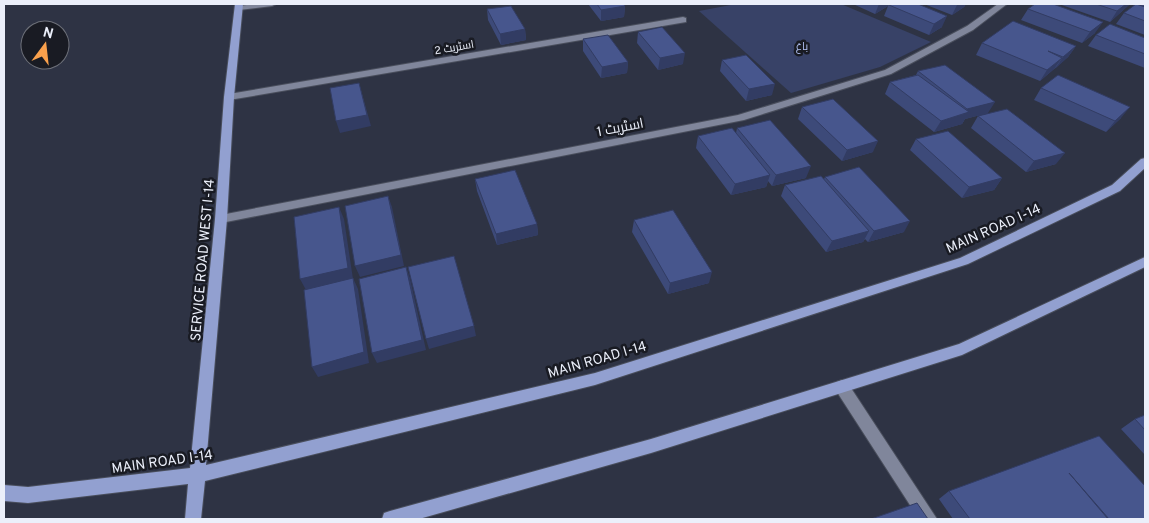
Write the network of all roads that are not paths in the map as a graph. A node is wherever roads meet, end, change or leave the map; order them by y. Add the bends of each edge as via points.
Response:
1 (272, 4) edge
2 (1003, 4) edge
3 (239, 6) edge
4 (683, 20) dead end
5 (229, 97) junction
6 (1145, 162) edge
7 (221, 219) junction
8 (1145, 262) edge
9 (842, 387) junction
10 (197, 475) junction
11 (4, 494) edge
12 (193, 519) edge
13 (390, 519) edge
14 (929, 519) edge

1 - 3 street
2 - 7 street, اسٹریٹ 1 via 970,28 888,72 740,118
3 - 5 main road, SERVICE ROAD WEST I-14
4 - 5 street, اسٹریٹ 2
5 - 7 main road, SERVICE ROAD WEST I-14
6 - 10 main road, MAIN ROAD I-14 via 1116,188 964,261 595,379
7 - 10 main road, SERVICE ROAD WEST I-14
8 - 9 main road via 962,349
9 - 13 main road via 651,446
9 - 14 street
10 - 11 main road, MAIN ROAD I-14 via 28,495
10 - 12 main road, SERVICE ROAD WEST I-14

